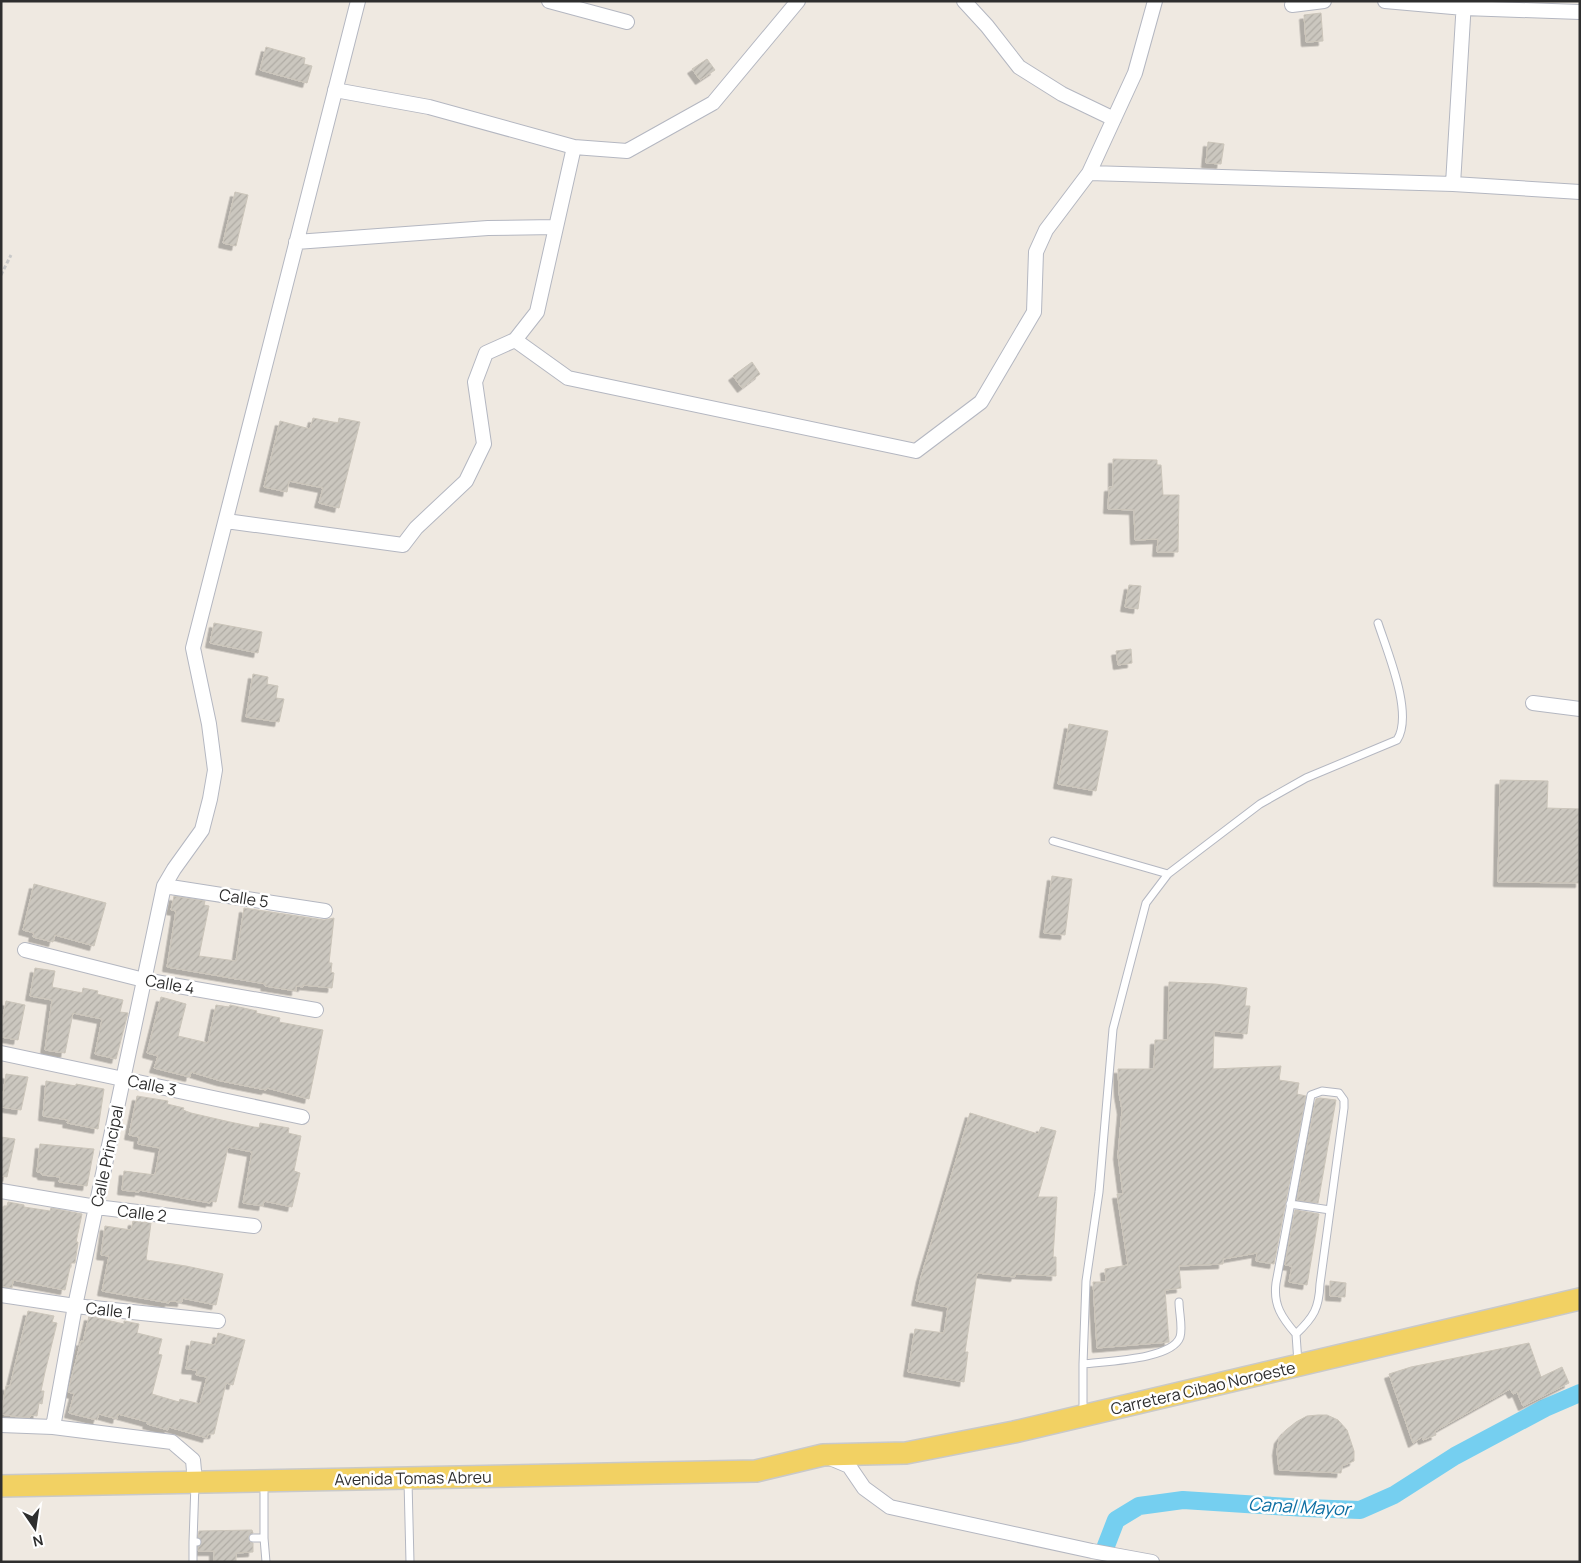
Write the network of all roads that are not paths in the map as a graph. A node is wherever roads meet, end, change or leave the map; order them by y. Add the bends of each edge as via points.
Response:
1 (358, 1) edge
2 (549, 1) edge
3 (798, 1) edge
4 (964, 1) edge
5 (1155, 1) edge
6 (1324, 1) edge
7 (1385, 1) edge
8 (1292, 5) dead end
9 (1464, 5) edge
10 (1580, 12) edge
11 (627, 22) dead end
12 (335, 90) junction
13 (1114, 119) junction
14 (574, 148) junction
15 (1089, 173) junction
16 (1453, 184) junction
17 (1580, 192) edge
18 (556, 227) junction
19 (296, 242) junction
20 (515, 340) junction
21 (226, 520) junction
22 (1378, 623) dead end
23 (1533, 703) dead end
24 (1580, 709) edge
25 (1053, 841) dead end
26 (1168, 874) junction
27 (164, 886) junction
28 (325, 911) dead end
29 (24, 950) dead end
30 (144, 980) junction
31 (316, 1010) dead end
32 (1, 1053) edge
33 (123, 1079) junction
34 (302, 1117) dead end
35 (1, 1191) edge
36 (1290, 1204) junction
37 (96, 1207) junction
38 (1330, 1210) junction
39 (254, 1226) dead end
40 (1, 1296) edge
41 (1580, 1299) edge
42 (1179, 1302) dead end
43 (75, 1306) junction
44 (218, 1321) dead end
45 (1296, 1334) junction
46 (1083, 1364) junction
47 (1298, 1366) junction
48 (1083, 1416) junction
49 (1, 1425) edge
50 (53, 1427) junction
51 (823, 1455) junction
52 (408, 1478) junction
53 (264, 1480) junction
54 (196, 1482) junction
55 (1, 1486) edge
56 (253, 1538) dead end
57 (264, 1538) junction
58 (193, 1562) edge
59 (266, 1562) edge
60 (410, 1562) edge
61 (1152, 1562) edge

1 - 12 street, Calle Principal
2 - 11 street
3 - 14 street via 713,103 627,151
4 - 13 street via 1019,68 1062,94
5 - 13 street via 1135,73
6 - 8 street
7 - 9 street
9 - 10 street
9 - 16 street
12 - 14 street via 429,106
12 - 19 street, Calle Principal
13 - 15 street
14 - 18 street
15 - 16 street
15 - 20 street via 1046,230 1036,252 1034,312 981,402 916,451 568,378
16 - 17 street
18 - 19 street via 488,228
18 - 20 street via 537,312
19 - 21 street, Calle Principal
20 - 21 street via 486,353 475,382 484,444 466,481 416,528 403,545
21 - 27 street, Calle Principal via 193,648 209,724 214,770 210,799 202,830
22 - 26 lane via 1400,689 1402,728 1397,740 1306,778 1260,804
23 - 24 street
25 - 26 lane
26 - 46 lane via 1146,903 1113,1029 1099,1192 1086,1280
27 - 28 street, Calle 5
27 - 30 street, Calle Principal
29 - 30 street, Calle 4
30 - 31 street, Calle 4
30 - 33 street, Calle Principal
32 - 33 street, Calle 3
33 - 34 street, Calle 3
33 - 37 street, Calle Principal
35 - 37 street, Calle 2
36 - 38 lane
36 - 38 lane via 1310,1095 1322,1091 1339,1093 1344,1100
36 - 45 lane via 1275,1291 1280,1313
37 - 39 street, Calle 2
37 - 43 street, Calle Principal
38 - 45 lane via 1320,1300 1317,1310
40 - 43 street, Calle 1
41 - 47 main road, Carretera Cibao Noroeste
42 - 46 lane via 1181,1330 1172,1347 1149,1356
43 - 44 street, Calle 1
43 - 50 street, Calle Principal
45 - 47 lane
46 - 48 lane
47 - 48 main road, Carretera Cibao Noroeste
48 - 51 main road, Carretera Cibao Noroeste via 906,1453
49 - 50 street
50 - 54 street via 172,1442 193,1460
51 - 52 main road, Avenida Tomas Abreu via 756,1471
51 - 61 street via 849,1466 864,1488 890,1507
52 - 53 main road, Avenida Tomas Abreu
52 - 60 lane
53 - 54 main road, Avenida Tomas Abreu
53 - 57 lane
54 - 55 main road, Avenida Tomas Abreu
54 - 58 lane
56 - 57 lane
57 - 59 lane

